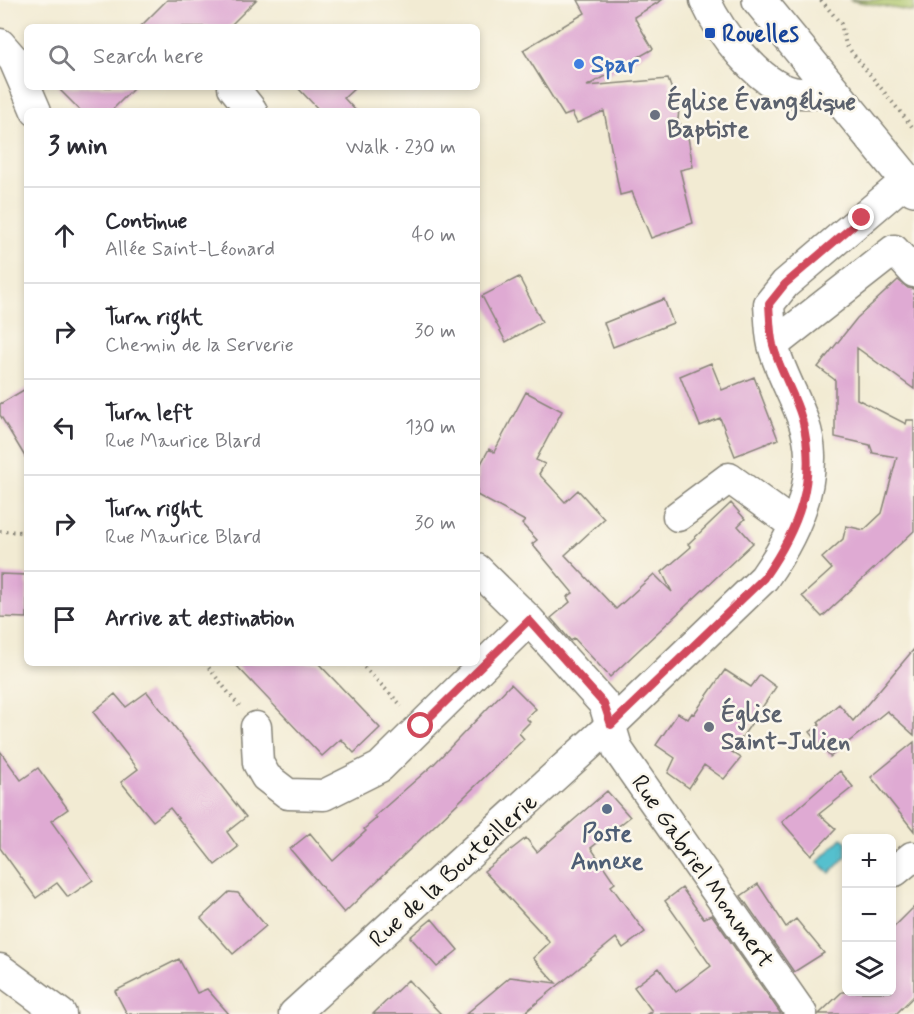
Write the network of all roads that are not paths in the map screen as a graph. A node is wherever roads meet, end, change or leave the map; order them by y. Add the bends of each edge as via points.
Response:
1 (705, 0) edge
2 (759, 0) edge
3 (0, 44) edge
4 (24, 83) edge
5 (27, 90) edge
6 (235, 90) edge
7 (835, 91) junction
8 (35, 108) edge
9 (250, 108) edge
10 (911, 184) edge
11 (914, 272) edge
12 (773, 345) junction
13 (678, 516) dead end
14 (794, 525) junction
15 (480, 572) edge
16 (529, 620) junction
17 (611, 725) junction
18 (256, 727) road end
19 (0, 969) edge
20 (61, 1014) edge
21 (294, 1014) edge
22 (802, 1014) edge

1 - 7 street via 719,27 767,81 794,93
2 - 7 main road
3 - 4 street via 14,60
5 - 8 street
6 - 9 street
7 - 10 main road
10 - 12 street, Rue de la Bouteillerie via 779,291 769,304
11 - 12 street via 894,250
12 - 14 street, Rue de la Bouteillerie via 802,417 810,454 805,498
13 - 14 street via 729,478
14 - 17 street, Rue de la Bouteillerie via 784,550 764,578
15 - 16 street, Rue Gabriel Monmert
16 - 17 street, Rue Gabriel Monmert via 604,704
16 - 18 street via 380,767 324,795 288,794 266,777 258,763
17 - 21 street, Rue de la Bouteillerie
17 - 22 street, Rue Gabriel Monmert via 618,750
19 - 20 street

